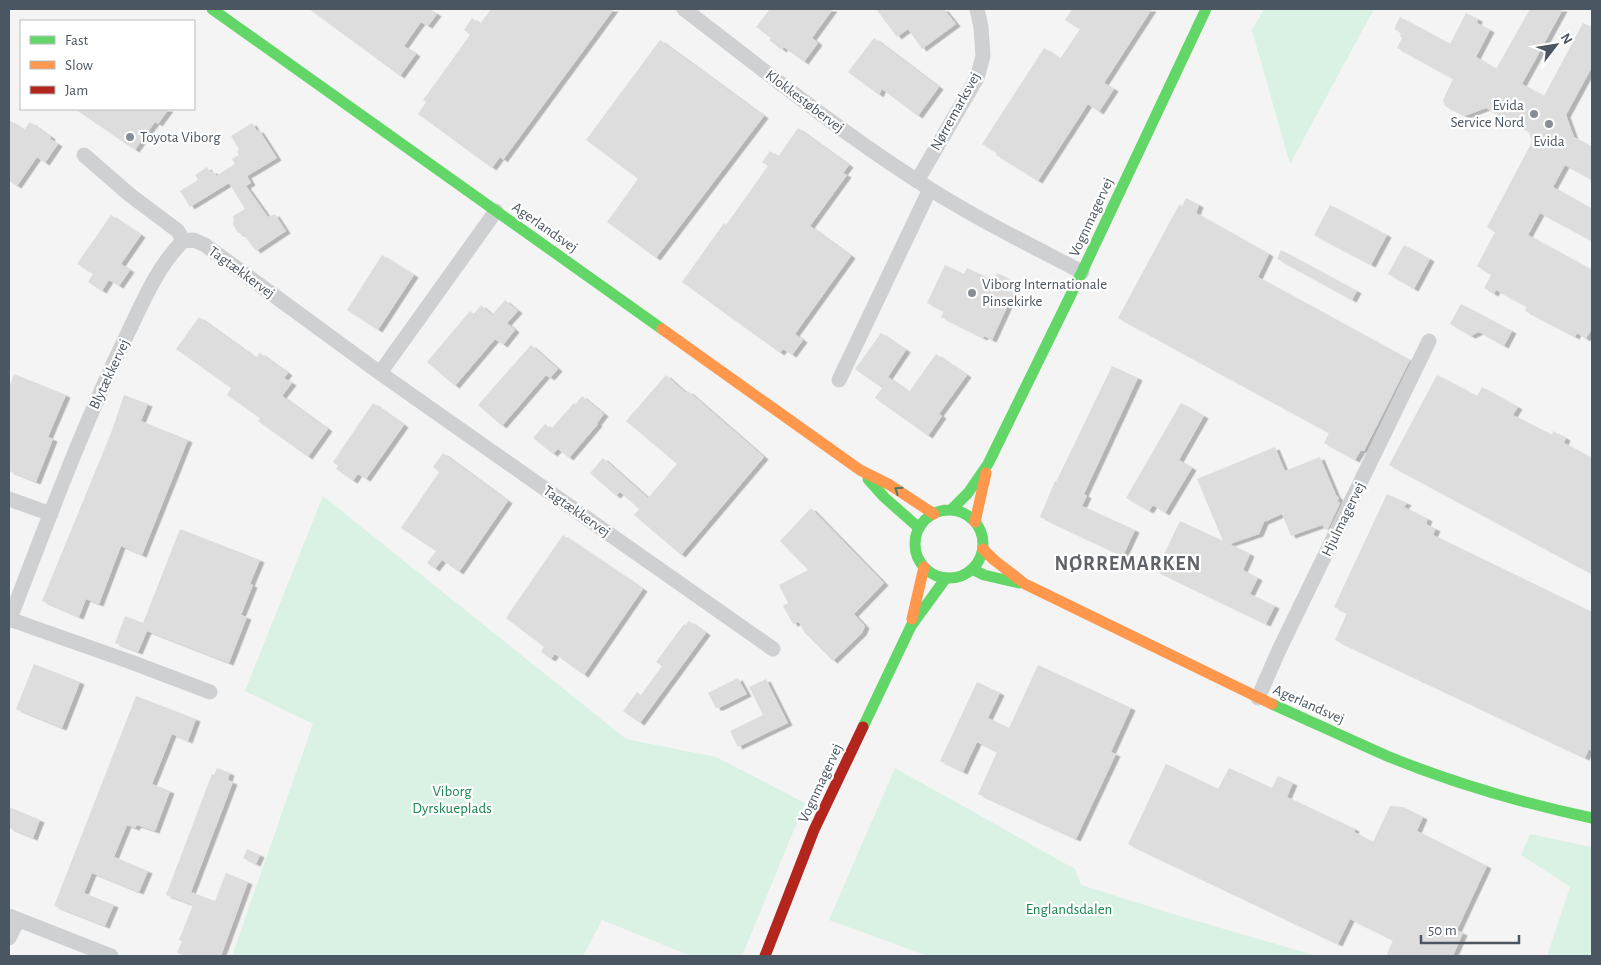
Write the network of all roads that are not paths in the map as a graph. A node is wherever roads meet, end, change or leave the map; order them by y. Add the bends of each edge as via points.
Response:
1 (212, 9) edge
2 (684, 9) edge
3 (977, 9) edge
4 (1206, 9) edge
5 (84, 155) dead end
6 (917, 181) junction
7 (930, 189) junction
8 (496, 211) junction
9 (183, 241) junction
10 (1082, 272) junction
11 (1430, 341) dead end
12 (380, 373) junction
13 (839, 380) dead end
14 (988, 464) junction
15 (860, 470) junction
16 (9, 499) edge
17 (951, 510) junction
18 (51, 514) junction
19 (934, 514) junction
20 (975, 522) junction
21 (919, 528) junction
22 (982, 549) junction
23 (924, 567) junction
24 (972, 569) junction
25 (946, 578) junction
26 (1026, 584) junction
27 (9, 620) edge
28 (910, 626) junction
29 (773, 648) dead end
30 (210, 692) dead end
31 (1258, 698) junction
32 (1592, 818) edge
33 (13, 918) edge
34 (9, 938) edge
35 (111, 956) edge
36 (765, 956) edge

1 - 8 street, Agerlandsvej
2 - 6 street, Klokkestøbervej via 867,148
3 - 6 street, Nørremarksvej via 983,56 977,78
4 - 10 street, Vognmagervej
5 - 9 street via 178,231
6 - 7 street, Klokkestøbervej
7 - 10 street, Klokkestøbervej
7 - 13 street
8 - 12 street
8 - 15 street, Agerlandsvej
9 - 12 street, Tagtækkervej via 194,240 205,245
9 - 18 street, Blytækkervej via 156,275 102,387
10 - 14 street, Vognmagervej
11 - 31 street, Hjulmagervej
12 - 29 street, Tagtækkervej
14 - 17 street, Vognmagervej via 968,493
14 - 20 street, Vognmagervej
19 -> 15 street, Agerlandsvej
15 - 21 street, Agerlandsvej
16 - 18 street
17 - 19 street
17 - 20 street
18 - 27 street, Blytækkervej
19 - 21 street
20 - 22 street via 983,539
21 - 23 street via 915,550
22 - 24 street
22 - 26 street, Agerlandsvej
23 - 25 street
23 - 28 street, Vognmagervej
24 - 25 street via 961,576
24 - 26 street, Agerlandsvej
25 - 28 street, Vognmagervej
26 - 31 street, Agerlandsvej
27 - 30 street, Blytækkervej
28 - 36 street, Vognmagervej via 814,830
31 - 32 street, Agerlandsvej via 1388,756 1471,786
33 - 34 street
33 - 35 street

